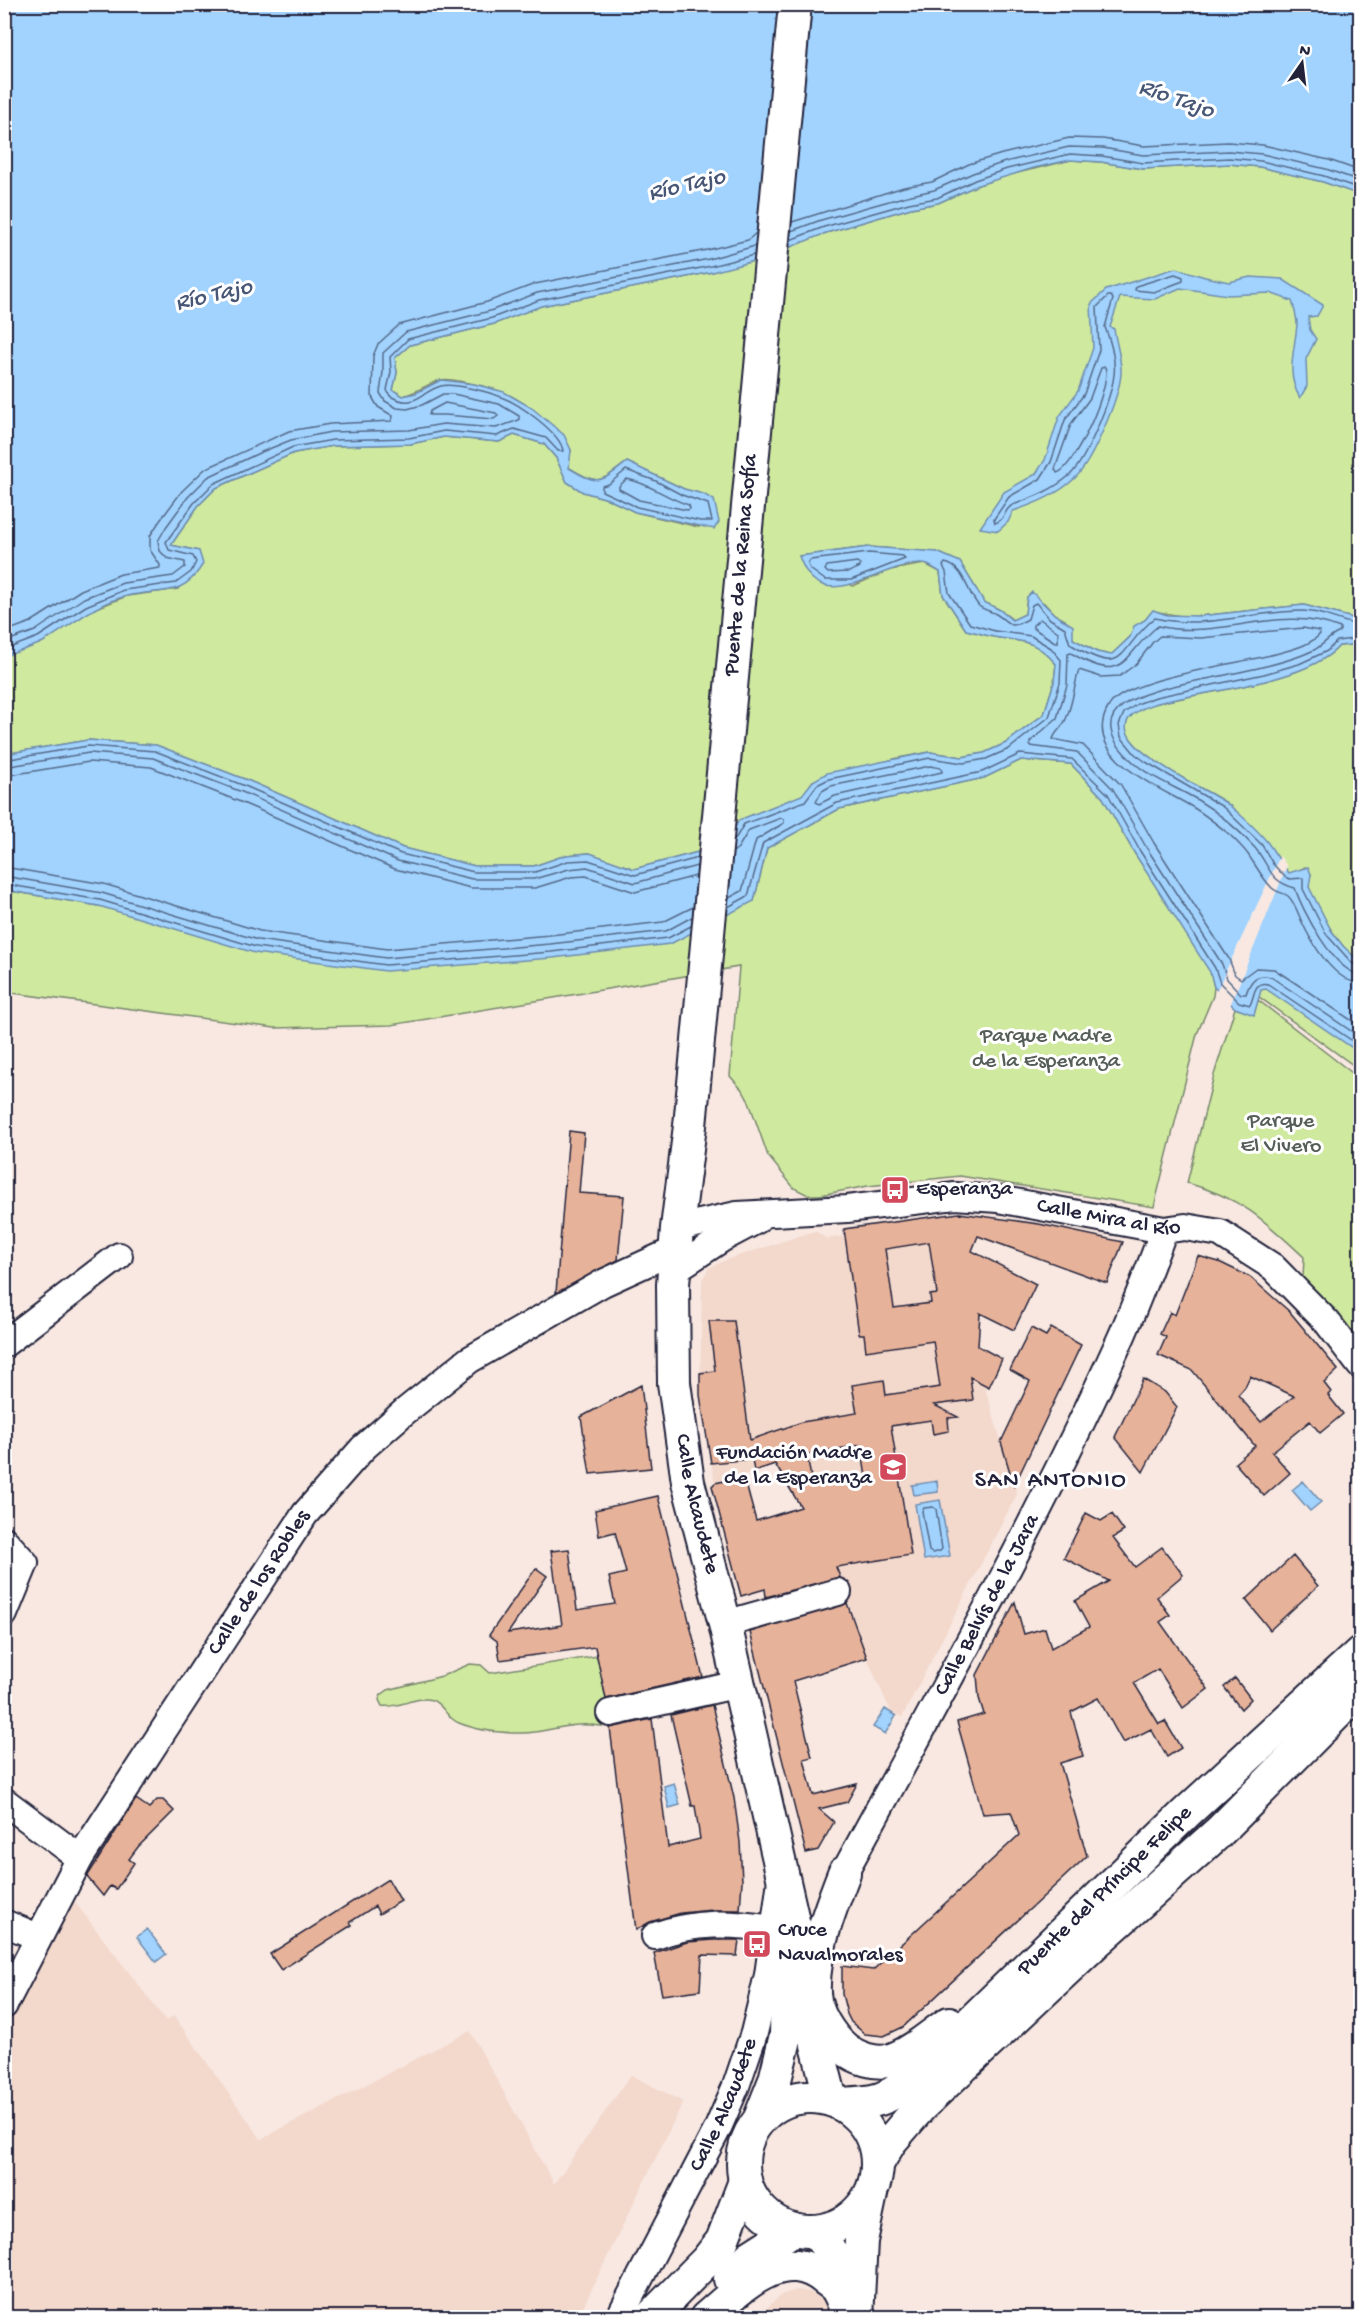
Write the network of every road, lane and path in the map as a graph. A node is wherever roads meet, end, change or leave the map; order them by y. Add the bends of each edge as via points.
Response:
1 (795, 4) edge
2 (690, 1126) joint
3 (768, 1214) junction
4 (1164, 1230) junction
5 (119, 1256) dead end
6 (674, 1259) junction
7 (629, 1270) junction
8 (4, 1344) edge
9 (1360, 1365) edge
10 (4, 1540) edge
11 (838, 1593) dead end
12 (4, 1614) edge
13 (724, 1624) junction
14 (1360, 1653) edge
15 (739, 1684) junction
16 (1360, 1690) edge
17 (610, 1713) dead end
18 (4, 1801) edge
19 (80, 1858) junction
20 (782, 1870) junction
21 (844, 1873) junction
22 (4, 1923) edge
23 (783, 1925) junction
24 (655, 1936) dead end
25 (38, 1937) junction
26 (1028, 1967) junction
27 (814, 1995) junction
28 (4, 2005) edge
29 (836, 2102) junction
30 (760, 2118) junction
31 (875, 2177) junction
32 (745, 2181) junction
33 (804, 2230) junction
34 (619, 2318) edge
35 (650, 2318) edge
36 (695, 2318) edge
37 (706, 2318) edge
38 (853, 2318) edge

1 - 2 main road, Puente de la Reina Sofía
2 - 6 main road, Calle Alcaudete
3 - 4 street, Calle Mira al Río via 955,1196 998,1199
3 - 6 street
3 - 6 street, Calle Mira al Río via 737,1215
4 - 9 street, Calle Mira al Río via 1185,1227 1220,1233 1273,1267 1327,1322
4 - 21 street, Calle Belvís de la Jara via 1120,1339 1051,1481
5 - 8 street
6 - 7 street
6 - 7 street, Calle de los Robles
6 - 13 main road, Calle Alcaudete via 674,1383 688,1482
7 - 19 street, Calle de los Robles via 469,1360 363,1449 305,1514
10 - 12 street via 25,1563
11 - 13 street
13 - 15 main road, Calle Alcaudete
14 - 26 main road, Puente del Príncipe Felipe via 1186,1813
15 - 17 street
15 - 20 main road, Calle Alcaudete
16 - 31 main road, Puente del Príncipe Felipe via 1228,1823 921,2106 890,2142
18 - 19 street
19 - 25 street, Calle de los Robles
20 - 21 main road via 807,1887 821,1886
20 - 23 main road, Calle Alcaudete
21 - 23 main road via 823,1896
21 - 27 main road via 820,1946
22 - 25 street
23 - 24 street via 708,1924 676,1928
23 - 27 main road, Calle Alcaudete
23 - 30 main road, Calle Alcaudete via 787,1942 786,2035
23 - 34 street, Calle Alcaudete via 736,2086
25 - 28 street, Calle de los Robles
26 - 27 main road via 890,2061 857,2057 832,2038
26 - 29 main road, Puente del Príncipe Felipe via 895,2094 874,2102
27 - 29 main road, Calle Alcaudete via 817,2045
29 - 30 main road via 801,2097 786,2101
29 - 31 main road via 855,2114 867,2128 875,2145
30 - 32 main road via 744,2148
31 - 33 main road via 854,2215 842,2223
31 - 38 main road via 861,2241
32 - 33 main road via 763,2212 777,2223
32 - 35 main road via 722,2241
33 - 36 main road via 750,2257
33 - 38 main road via 833,2252 845,2280
37 - 38 main road via 770,2269 792,2265 815,2271 836,2288

